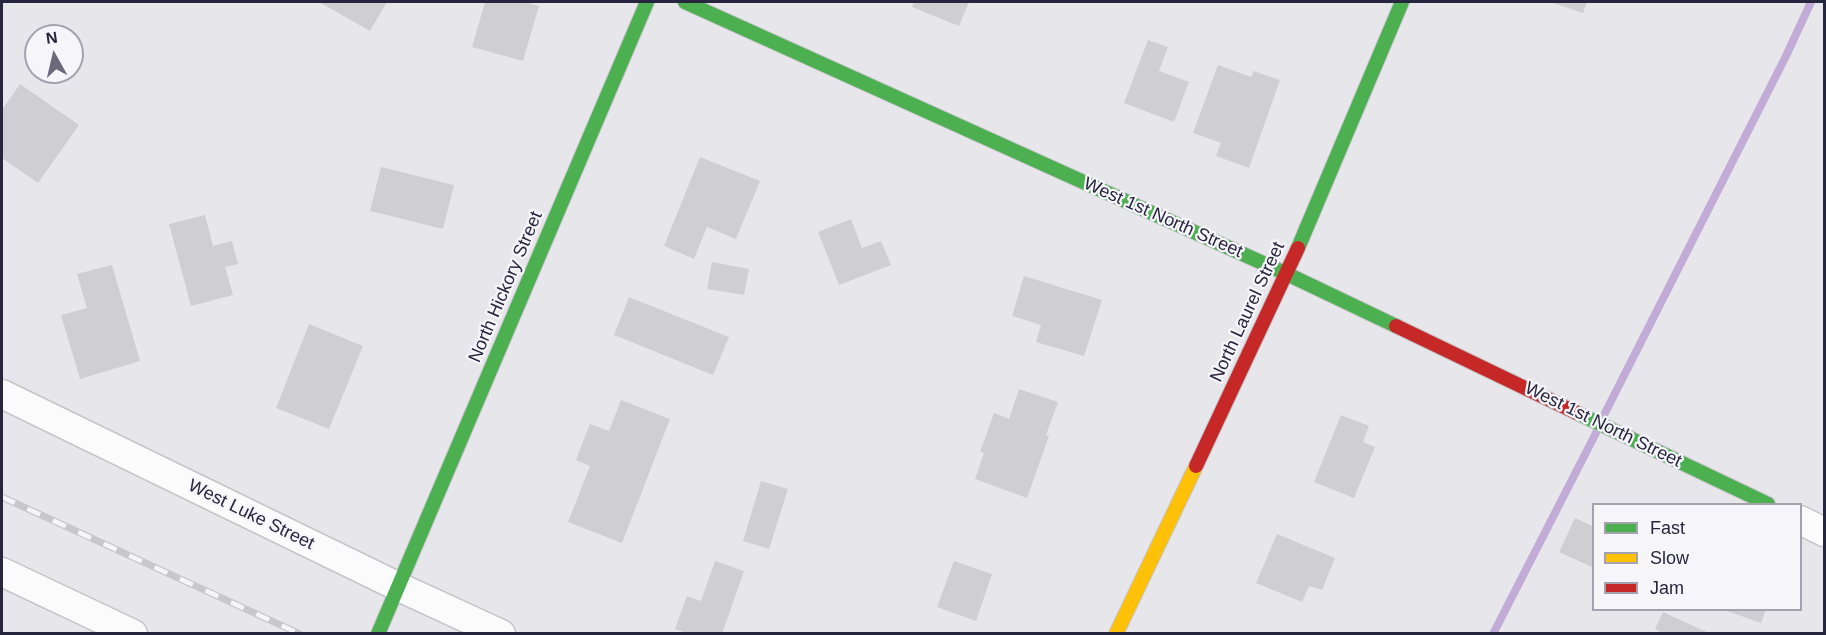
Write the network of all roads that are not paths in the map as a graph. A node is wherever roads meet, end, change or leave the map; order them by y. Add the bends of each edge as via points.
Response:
1 (647, 2) edge
2 (685, 2) edge
3 (1402, 2) edge
4 (1287, 274) junction
5 (2, 394) edge
6 (1766, 503) edge
7 (1802, 521) edge
8 (1824, 532) edge
9 (2, 572) edge
10 (399, 587) junction
11 (133, 633) edge
12 (378, 633) edge
13 (501, 633) edge
14 (1116, 633) edge

1 - 10 street, North Hickory Street
2 - 4 street, West 1st North Street
3 - 4 street, North Laurel Street
4 - 6 street, West 1st North Street
4 - 14 street, North Laurel Street
5 - 10 street, West Luke Street
7 - 8 street
9 - 11 street
10 - 12 street, North Hickory Street
10 - 13 street, West Luke Street

